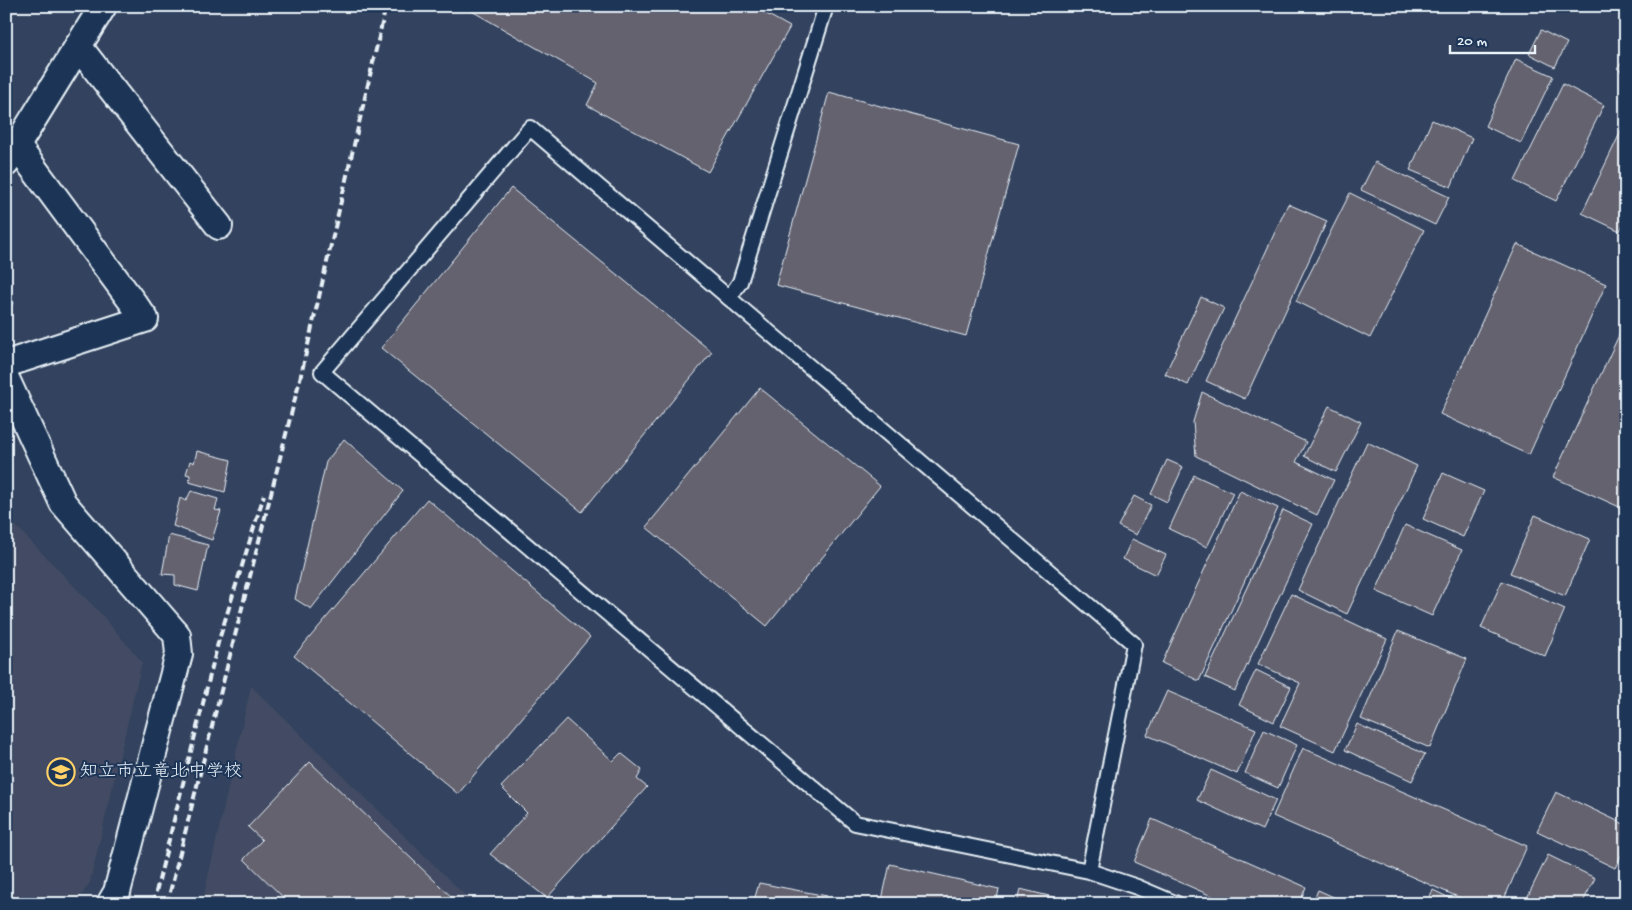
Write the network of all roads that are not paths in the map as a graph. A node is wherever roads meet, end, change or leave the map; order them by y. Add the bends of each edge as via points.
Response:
1 (102, 6) edge
2 (826, 6) edge
3 (78, 46) junction
4 (12, 154) edge
5 (219, 226) dead end
6 (729, 298) junction
7 (6, 364) edge
8 (6, 379) edge
9 (1088, 871) junction
10 (110, 904) edge
11 (1177, 904) edge

1 - 3 street
2 - 6 lane via 740,282
3 - 4 street
3 - 5 street
4 - 7 street via 146,319
6 - 9 lane via 1134,644
6 - 9 lane via 530,128 322,372 855,823
8 - 10 street via 63,503 177,635 179,654 117,892
9 - 11 lane

